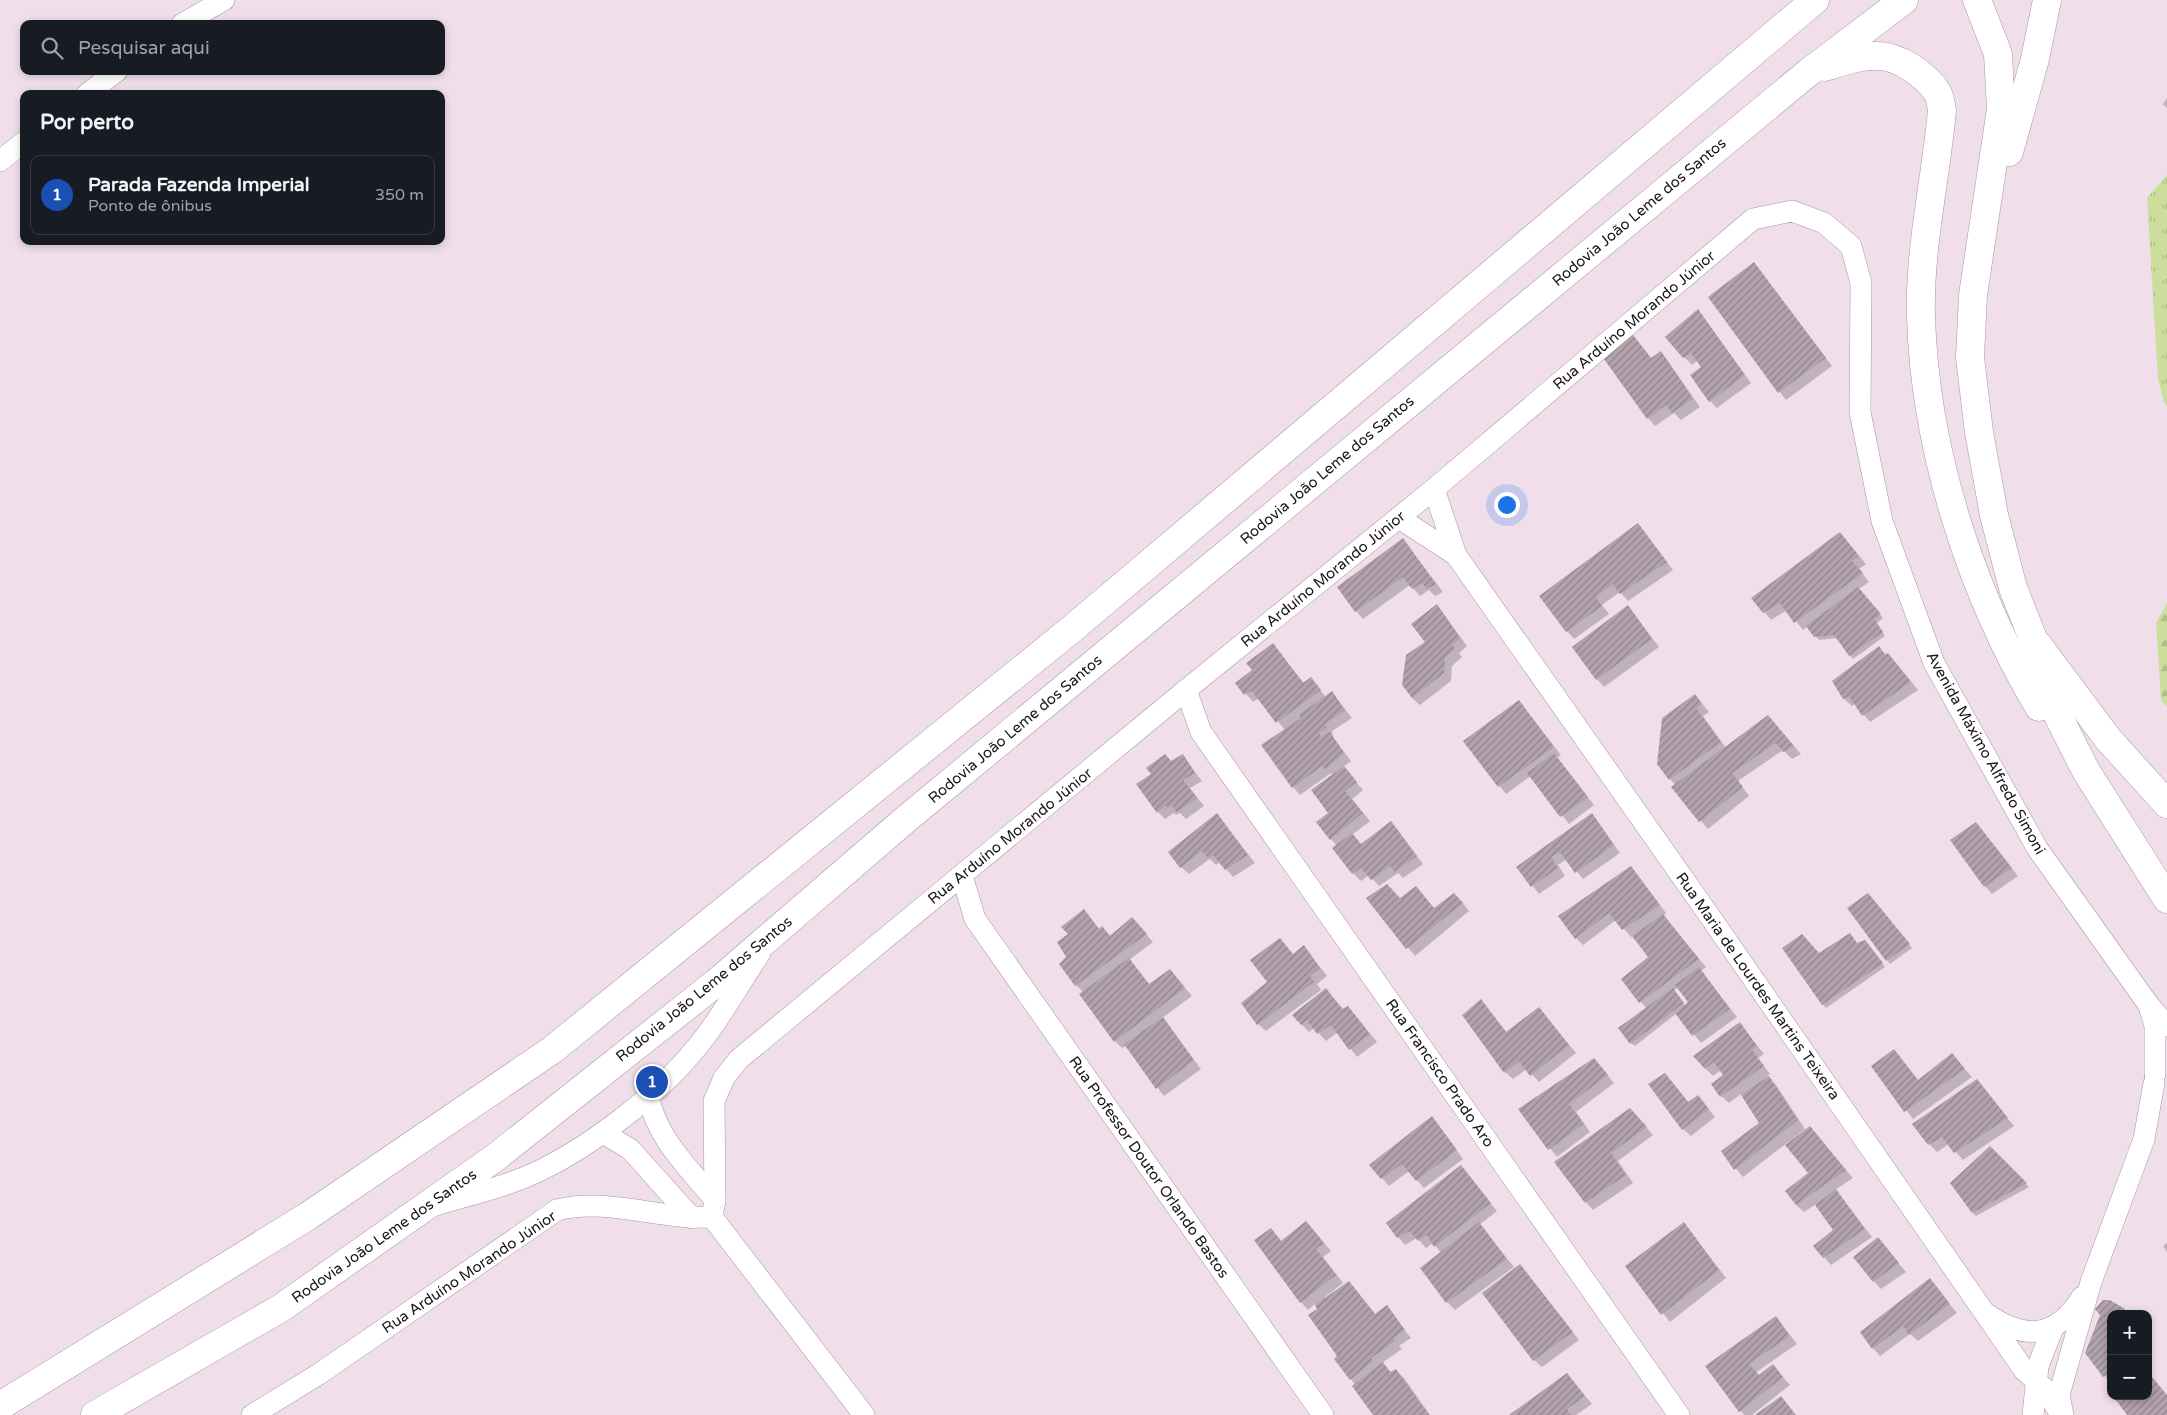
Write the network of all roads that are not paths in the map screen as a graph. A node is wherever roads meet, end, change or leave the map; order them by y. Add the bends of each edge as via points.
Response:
1 (224, 0) edge
2 (1815, 0) edge
3 (1904, 0) edge
4 (1977, 0) edge
5 (2047, 0) edge
6 (189, 20) edge
7 (1809, 72) junction
8 (112, 75) edge
9 (92, 90) edge
10 (20, 145) edge
11 (0, 161) edge
12 (1824, 223) joint
13 (1982, 248) junction
14 (1434, 489) junction
15 (1399, 518) junction
16 (1456, 555) junction
17 (2032, 636) junction
18 (1186, 690) junction
19 (1166, 708) junction
20 (1201, 732) junction
21 (2086, 771) junction
22 (2167, 804) edge
23 (962, 876) junction
24 (2158, 877) edge
25 (937, 896) junction
26 (2167, 899) edge
27 (975, 919) junction
28 (775, 932) junction
29 (2148, 1004) junction
30 (2167, 1026) edge
31 (2159, 1072) edge
32 (648, 1096) junction
33 (2167, 1103) edge
34 (2167, 1114) edge
35 (603, 1133) junction
36 (2144, 1139) junction
37 (419, 1211) junction
38 (706, 1212) junction
39 (2091, 1282) junction
40 (1984, 1312) junction
41 (2053, 1328) junction
42 (2036, 1382) junction
43 (0, 1406) edge
44 (95, 1415) edge
45 (252, 1415) edge
46 (864, 1415) edge
47 (1323, 1415) edge
48 (1680, 1415) edge
49 (2033, 1415) edge
50 (2042, 1415) edge
51 (2057, 1415) edge
52 (2062, 1415) edge

1 - 6 street
2 - 43 main road via 1073,628 552,1050 308,1216
3 - 7 main road, Rodovia João Leme dos Santos
4 - 13 main road via 1998,54 2001,109
5 - 13 main road via 2030,77
7 - 21 main road via 1852,59 1879,56 1902,62 1938,92 1942,110 1925,233 1921,316 1926,381 1945,477 1973,570 2012,659 2055,733
7 - 28 main road, Rodovia João Leme dos Santos via 920,807
8 - 9 street
10 - 11 street
12 - 14 street, Rua Arduíno Morando Júnior via 1792,211 1753,219
12 - 29 street, Avenida Máximo Alfredo Simoni via 1851,246 1861,283 1860,412 1882,521 1934,664 2036,848
13 - 17 main road via 1973,295 1970,358 1978,432 1998,533 2013,588
14 - 15 street, Rua Arduíno Morando Júnior
14 - 16 street, Rua Maria de Lourdes Martins Teixeira
15 - 16 street, Rua Maria de Lourdes Martins Teixeira
15 - 18 street, Rua Arduíno Morando Júnior
16 - 40 street, Rua Maria de Lourdes Martins Teixeira
17 - 21 main road via 2041,682
17 - 22 main road via 2108,739
18 - 19 street, Rua Arduíno Morando Júnior
18 - 20 street, Rua Francisco Prado Aro
19 - 20 street, Rua Francisco Prado Aro
19 - 23 street, Rua Arduíno Morando Júnior
20 - 48 street, Rua Francisco Prado Aro
21 - 24 main road
23 - 25 street, Rua Arduíno Morando Júnior
23 - 27 street, Rua Professor Doutor Orlando Bastos
24 - 26 main road
25 - 27 street, Rua Professor Doutor Orlando Bastos
25 - 38 street, Rua Arduíno Morando Júnior via 739,1059 724,1078 714,1101
27 - 47 street, Rua Professor Doutor Orlando Bastos
28 - 32 street via 692,1054
28 - 37 main road, Rodovia João Leme dos Santos via 717,982 496,1157
29 - 30 street, Avenida Máximo Alfredo Simoni
29 - 31 street, Avenida Máximo Alfredo Simoni via 2155,1026
31 - 33 street via 2156,1091
31 - 36 street, Avenida Máximo Alfredo Simoni
32 - 35 street
32 - 38 street via 656,1123
34 - 36 street via 2154,1124
35 - 37 street via 544,1169
35 - 38 street via 630,1149
36 - 39 street
37 - 44 main road, Rodovia João Leme dos Santos via 281,1308
38 - 45 street, Rua Arduíno Morando Júnior via 592,1205 557,1210 319,1374
38 - 46 street
39 - 41 street via 2065,1319
39 - 52 street via 2058,1395
40 - 41 street via 2018,1330 2037,1332
40 - 42 street, Rua Maria de Lourdes Martins Teixeira
41 - 42 street via 2038,1366
42 - 49 street
42 - 52 street, Rua Maria de Lourdes Martins Teixeira via 2046,1390
50 - 51 street

